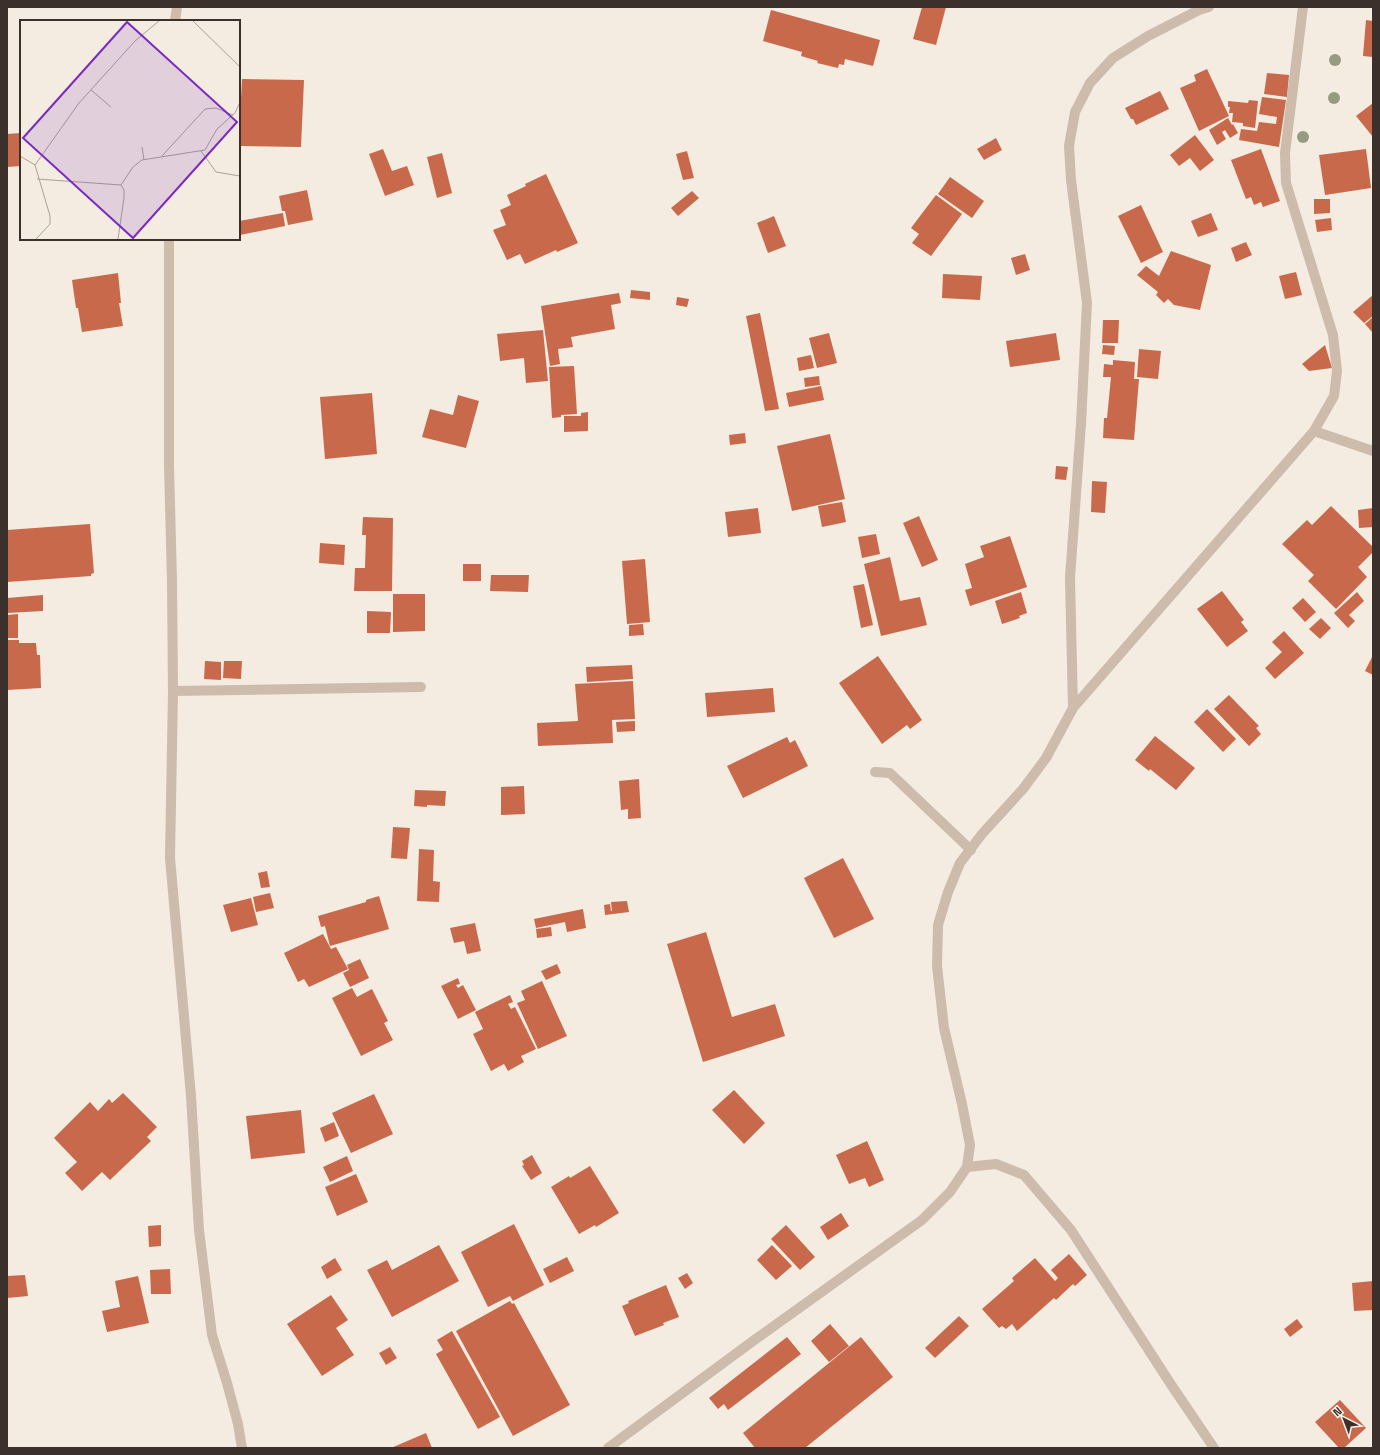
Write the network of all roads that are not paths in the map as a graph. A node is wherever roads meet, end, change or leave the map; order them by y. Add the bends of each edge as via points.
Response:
1 (177, 7) edge
2 (1209, 7) edge
3 (1303, 7) edge
4 (175, 20) edge
5 (169, 240) edge
6 (1314, 432) junction
7 (1373, 451) edge
8 (421, 687) dead end
9 (173, 691) junction
10 (1073, 708) junction
11 (875, 772) dead end
12 (971, 850) junction
13 (967, 1167) junction
14 (242, 1448) edge
15 (608, 1448) edge
16 (1214, 1448) edge

1 - 4 street
2 - 10 street via 1198,10 1148,36 1113,58 1090,84 1075,112 1069,146 1070,180 1087,303 1070,578
3 - 6 street via 1285,153 1286,184 1333,335 1337,371 1334,396
5 - 9 street
6 - 7 street
6 - 10 street
8 - 9 street
9 - 14 street via 170,858 191,1096 198,1230 212,1335 231,1397
10 - 12 street via 1046,758
11 - 12 street via 890,773
12 - 13 street via 960,863 938,925 937,966 944,1028 970,1145
13 - 15 street via 950,1192 922,1220
13 - 16 street via 996,1164 1024,1175 1071,1230

